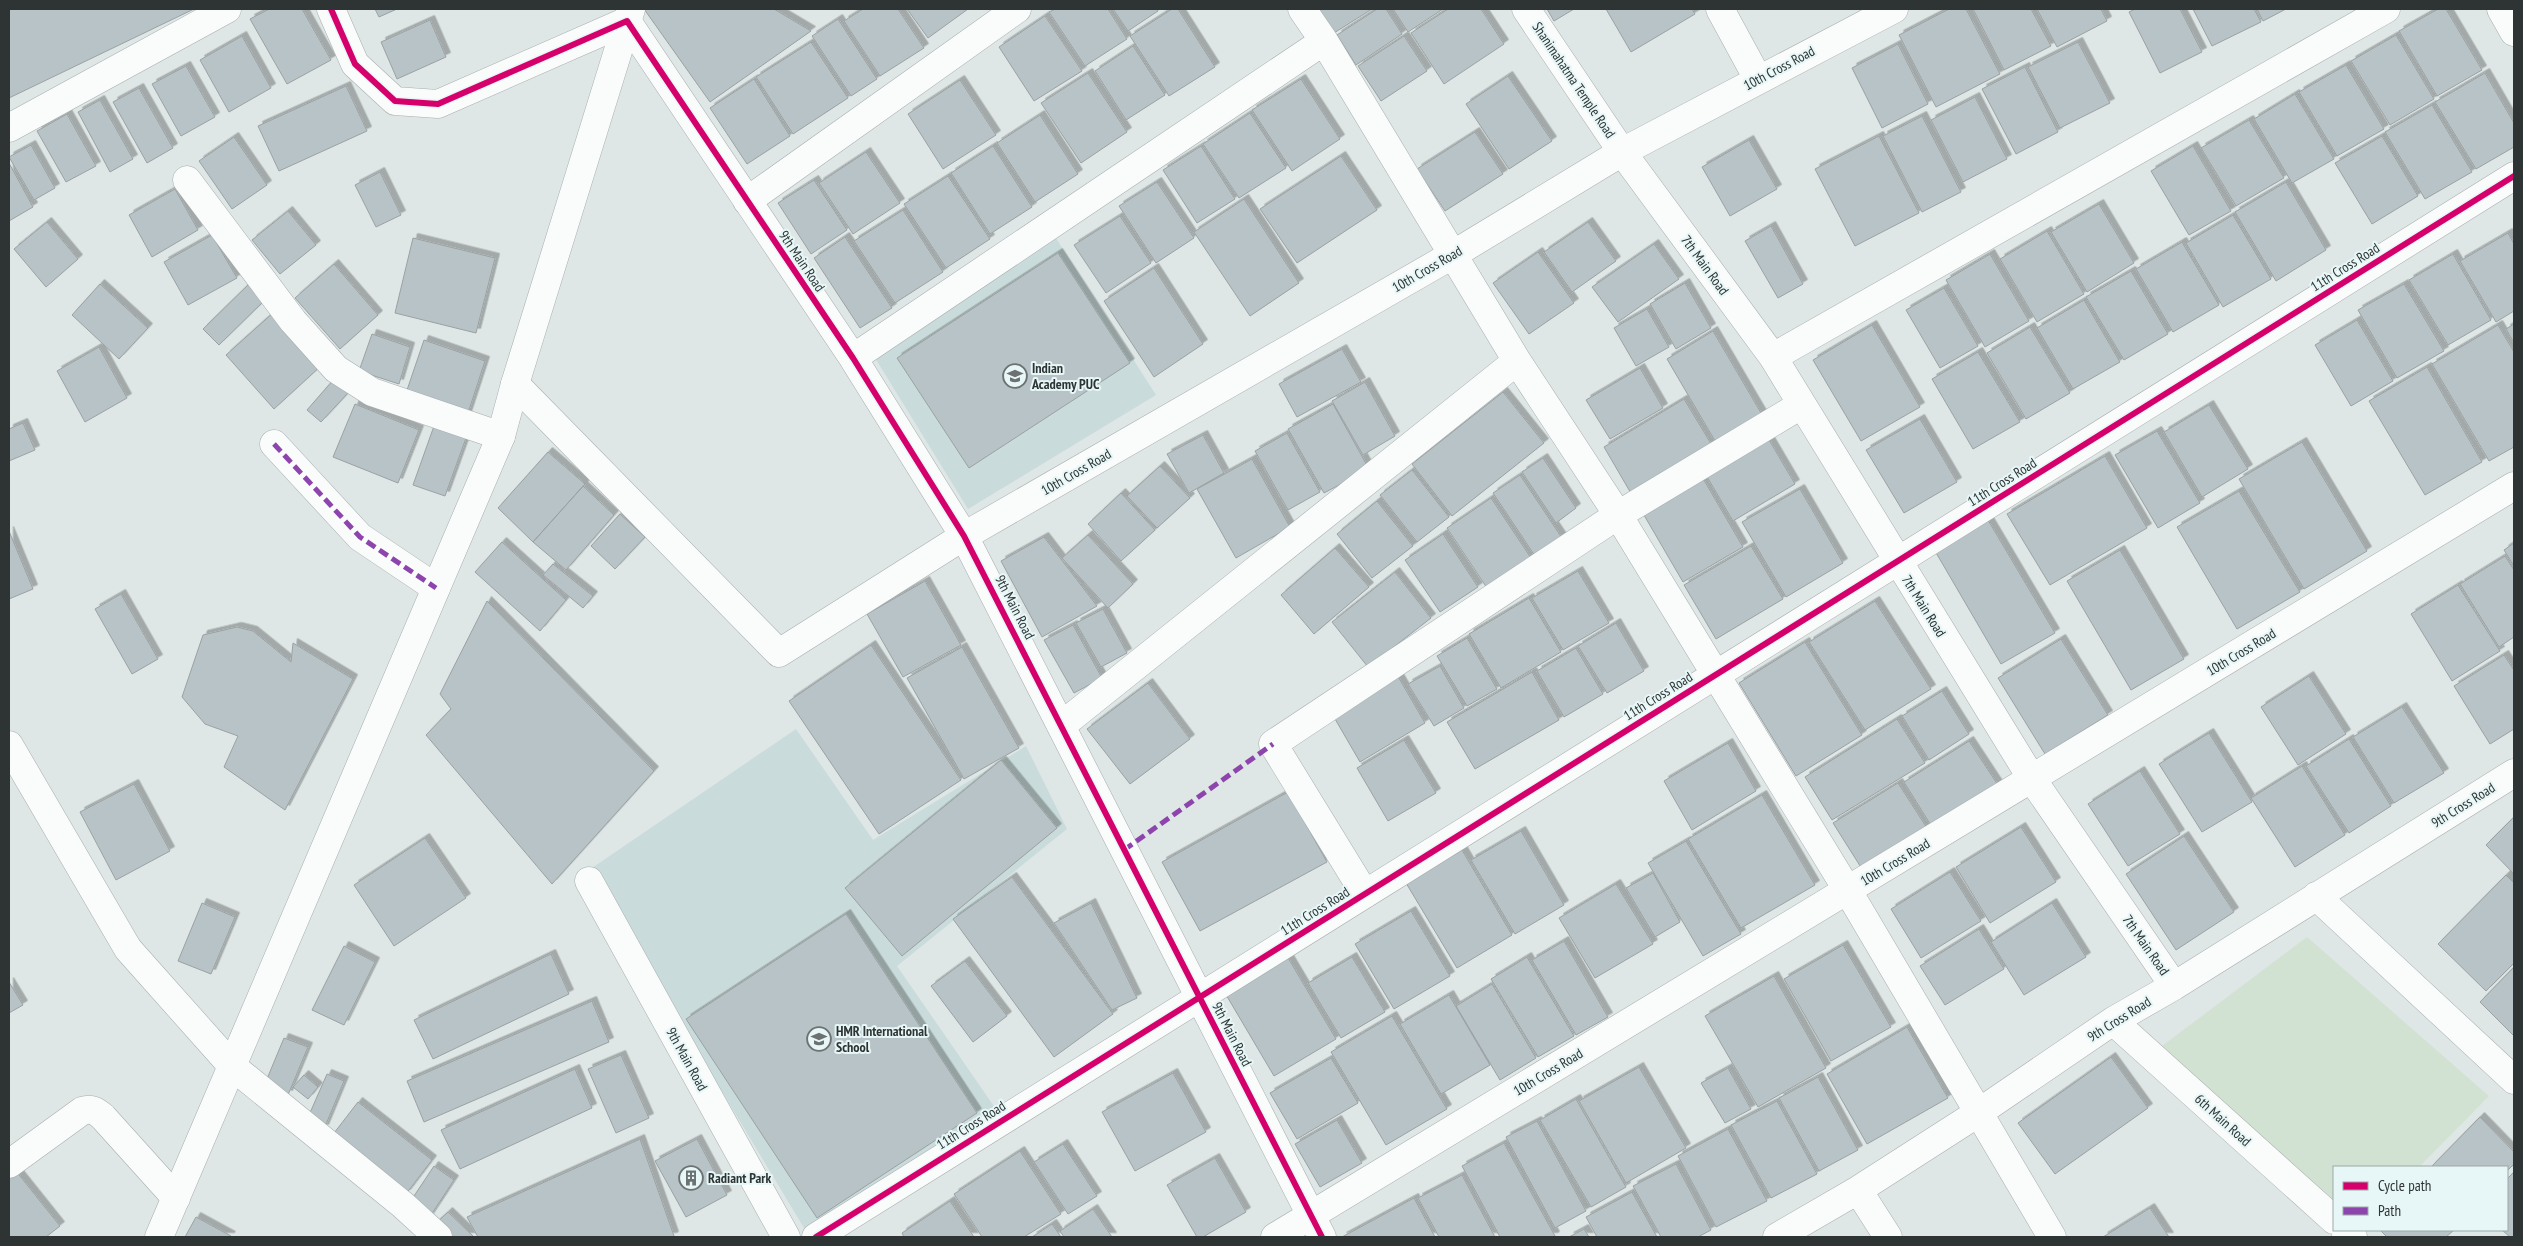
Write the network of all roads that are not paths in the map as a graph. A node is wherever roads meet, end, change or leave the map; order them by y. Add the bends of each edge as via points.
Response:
1 (227, 9) edge
2 (331, 9) edge
3 (1017, 9) edge
4 (1302, 9) edge
5 (1526, 9) edge
6 (1720, 9) edge
7 (1894, 9) edge
8 (2386, 9) edge
9 (2501, 9) edge
10 (629, 15) edge
11 (2514, 32) edge
12 (1324, 41) junction
13 (1758, 79) junction
14 (9, 128) edge
15 (1622, 152) junction
16 (2514, 176) edge
17 (187, 180) dead end
18 (747, 201) junction
19 (1454, 254) junction
20 (852, 358) junction
21 (1773, 358) junction
22 (1518, 361) junction
23 (515, 384) junction
24 (1801, 405) junction
25 (501, 436) junction
26 (274, 444) dead end
27 (2514, 486) edge
28 (1618, 515) junction
29 (964, 536) junction
30 (1897, 563) junction
31 (436, 588) junction
32 (1716, 675) junction
33 (1062, 725) junction
34 (9, 745) edge
35 (2514, 773) edge
36 (2032, 779) junction
37 (589, 881) dead end
38 (1848, 891) junction
39 (1366, 894) junction
40 (2316, 896) junction
41 (2174, 986) junction
42 (1200, 998) junction
43 (2113, 1021) junction
44 (232, 1067) junction
45 (2514, 1080) edge
46 (1978, 1113) junction
47 (9, 1164) edge
48 (1858, 1190) junction
49 (176, 1198) junction
50 (2333, 1219) edge
51 (1317, 1226) edge
52 (159, 1237) edge
53 (438, 1237) edge
54 (786, 1237) edge
55 (816, 1237) edge
56 (1275, 1237) edge
57 (1777, 1237) edge
58 (1888, 1237) edge
59 (2052, 1237) edge

1 - 14 street
2 - 10 street via 355,64 395,101 438,104
3 - 18 street
4 - 12 street
5 - 15 street, Shanimahatma Temple Road
6 - 13 street
7 - 13 street, 10th Cross Road
8 - 21 street
9 - 11 street
10 - 18 street, 9th Main Road
10 - 23 street
12 - 19 street
12 - 20 street
13 - 15 street, 10th Cross Road
15 - 19 street, 10th Cross Road
15 - 21 street, 7th Main Road
16 - 30 street, 11th Cross Road
17 - 25 street via 293,321 336,369 372,392
18 - 20 street, 9th Main Road
19 - 22 street
19 - 29 street, 10th Cross Road
20 - 29 street, 9th Main Road
21 - 24 street, 7th Main Road
22 - 28 street
22 - 33 street
23 - 25 street
23 - 29 street, 10th Cross Road via 779,653
24 - 28 street
24 - 30 street, 7th Main Road
25 - 31 street
26 - 31 street via 360,537
27 - 36 street, 10th Cross Road
28 - 32 street
28 - 39 street via 1273,744
29 - 33 street, 9th Main Road
30 - 32 street, 11th Cross Road
30 - 36 street, 7th Main Road
31 - 44 street
32 - 38 street
32 - 39 street, 11th Cross Road
33 - 42 street, 9th Main Road
34 - 44 street via 128,949
35 - 40 street, 9th Cross Road
36 - 38 street, 10th Cross Road
36 - 41 street, 7th Main Road
37 - 54 street, 9th Main Road
38 - 46 street
38 - 51 street, 10th Cross Road
39 - 42 street, 11th Cross Road
40 - 41 street, 9th Cross Road
40 - 45 street
41 - 43 street, 9th Cross Road
42 - 51 street, 9th Main Road
42 - 55 street, 11th Cross Road
43 - 46 street, 9th Cross Road
43 - 50 street, 6th Main Road
44 - 49 street
44 - 53 street
46 - 48 street, 9th Cross Road
46 - 59 street
47 - 49 street via 82,1110 95,1110
48 - 57 street, 9th Cross Road
48 - 58 street
49 - 52 street
51 - 56 street, 10th Cross Road

